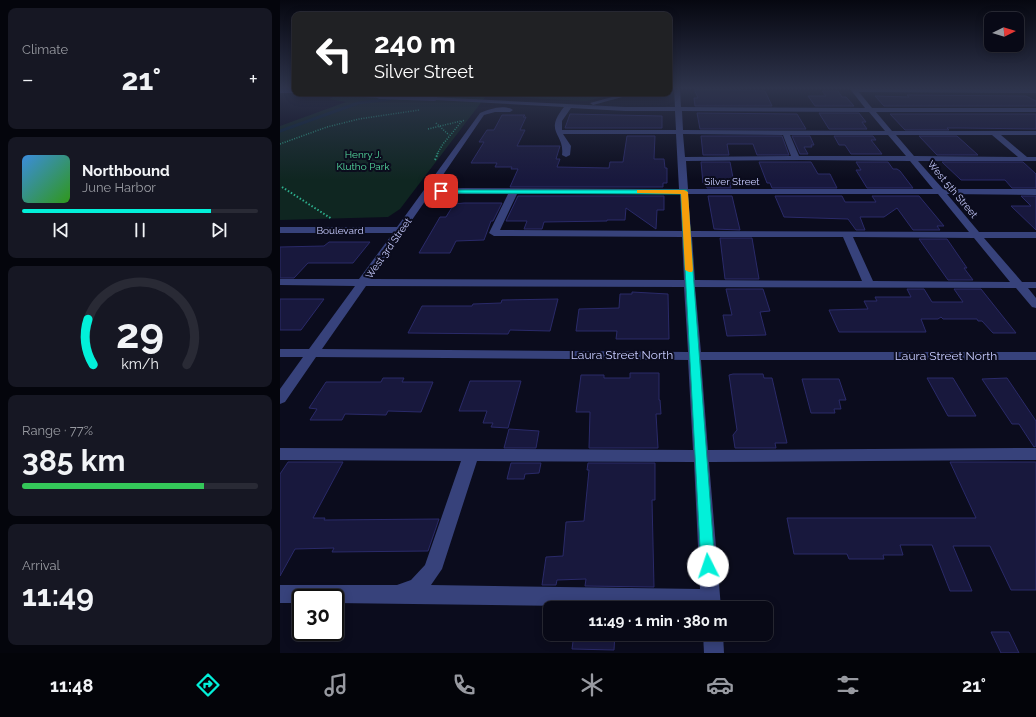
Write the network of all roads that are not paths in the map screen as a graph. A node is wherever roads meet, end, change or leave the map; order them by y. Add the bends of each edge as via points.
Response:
1 (478, 119) edge
2 (560, 119) edge
3 (679, 119) edge
4 (879, 119) edge
5 (558, 132) junction
6 (680, 132) junction
7 (785, 132) junction
8 (890, 132) junction
9 (994, 133) junction
10 (1036, 133) edge
11 (566, 155) dead end
12 (796, 158) junction
13 (913, 158) junction
14 (1024, 158) junction
15 (682, 159) junction
16 (1036, 159) edge
17 (427, 191) junction
18 (514, 191) junction
19 (684, 192) junction
20 (941, 192) junction
21 (1036, 192) edge
22 (280, 230) edge
23 (401, 230) junction
24 (687, 234) junction
25 (977, 234) junction
26 (847, 235) junction
27 (1036, 235) edge
28 (280, 282) edge
29 (363, 282) junction
30 (690, 284) junction
31 (869, 285) junction
32 (1019, 285) junction
33 (1036, 285) edge
34 (1036, 305) edge
35 (280, 353) edge
36 (313, 353) junction
37 (695, 355) junction
38 (1036, 356) edge
39 (280, 399) edge
40 (280, 454) edge
41 (1036, 454) edge
42 (471, 455) junction
43 (700, 456) junction
44 (280, 594) edge
45 (397, 594) junction
46 (641, 601) edge
47 (711, 601) edge
48 (713, 641) edge
49 (714, 653) edge

1 - 17 street, West 3rd Street
2 - 5 street
3 - 6 street
4 - 8 street, West 5th Street
5 - 6 street
5 - 11 street via 567,146
6 - 7 street
6 - 15 street
7 - 8 street
7 - 12 street
8 - 9 street
8 - 13 street, West 5th Street
9 - 10 street
9 - 14 street
12 - 13 street
12 - 15 street
13 - 14 street
13 - 20 street, West 5th Street
14 - 16 street
15 - 19 street
17 - 18 street, Silver Street
17 - 23 street, West 3rd Street
18 - 19 street, Silver Street
18 - 24 street via 494,233
19 - 20 street, Silver Street
19 - 24 street
20 - 21 street, Silver Street
20 - 25 street, West 5th Street
22 - 23 street, Boulevard
23 - 29 street, West 3rd Street
24 - 26 street
24 - 30 street
25 - 26 street
25 - 27 street
25 - 32 street, West 5th Street
26 - 31 street
28 - 29 street
29 - 30 street
29 - 36 street, West 3rd Street
30 - 31 street
30 - 37 street
31 - 32 street
32 - 33 street
32 - 34 street, West 5th Street
35 - 36 street, Laura Street North
36 - 37 street, Laura Street North
36 - 39 street, West 3rd Street
37 - 38 street, Laura Street North
37 - 43 street
40 - 42 street
41 - 43 street
42 - 43 street
42 - 45 street via 432,569 421,585 410,592
43 - 47 street
44 - 45 street
45 - 46 street
48 - 49 street

